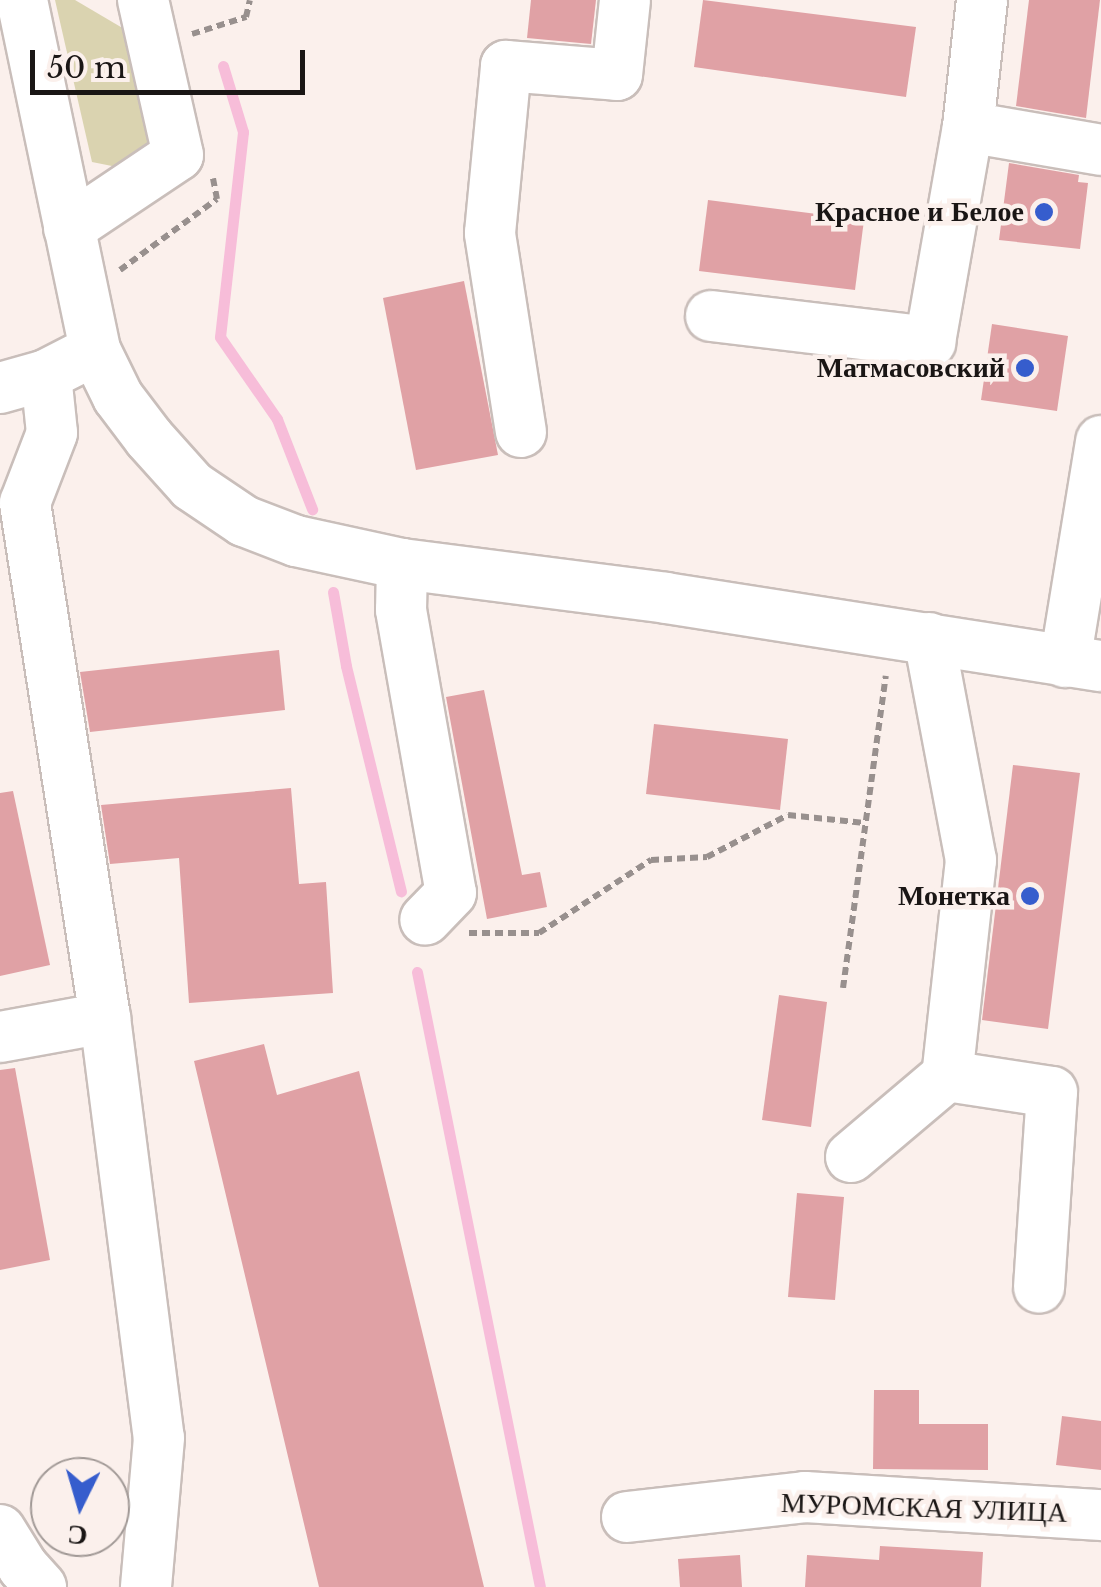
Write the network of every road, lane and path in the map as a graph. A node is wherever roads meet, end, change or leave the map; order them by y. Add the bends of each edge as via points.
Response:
1 (22, 0) edge
2 (143, 0) edge
3 (250, 0) edge
4 (626, 0) edge
5 (982, 0) edge
6 (184, 37) dead end
7 (968, 127) junction
8 (1101, 150) edge
9 (69, 228) junction
10 (711, 316) dead end
11 (94, 350) junction
12 (23, 381) edge
13 (520, 432) dead end
14 (1101, 442) edge
15 (402, 564) junction
16 (929, 638) junction
17 (1083, 664) edge
18 (886, 674) dead end
19 (865, 824) junction
20 (425, 920) joint
21 (844, 988) dead end
22 (105, 1018) junction
23 (0, 1037) edge
24 (948, 1076) junction
25 (851, 1157) dead end
26 (1039, 1288) dead end
27 (1101, 1516) edge
28 (628, 1517) dead end
29 (0, 1530) edge
30 (41, 1587) edge
31 (146, 1587) edge

1 - 9 street
2 - 9 street via 178,155
3 - 6 path via 246,17
4 - 13 street via 617,75 506,66 490,233
5 - 7 street
7 - 8 street
7 - 10 street via 930,342
9 - 11 street
11 - 12 street
11 - 15 street via 118,397 192,486 244,521 296,541
12 - 22 street via 52,433 25,504
14 - 17 street
15 - 16 street
15 - 20 street via 401,610 451,893
16 - 17 street
16 - 24 street via 971,860
18 - 19 path
19 - 20 path via 788,815 707,857 651,860 539,933 477,935
19 - 21 path
22 - 23 street
22 - 31 street via 159,1438
24 - 25 street
24 - 26 street via 1052,1092
27 - 28 street, МУРОМСКАЯ УЛИЦА via 805,1497
29 - 30 street

